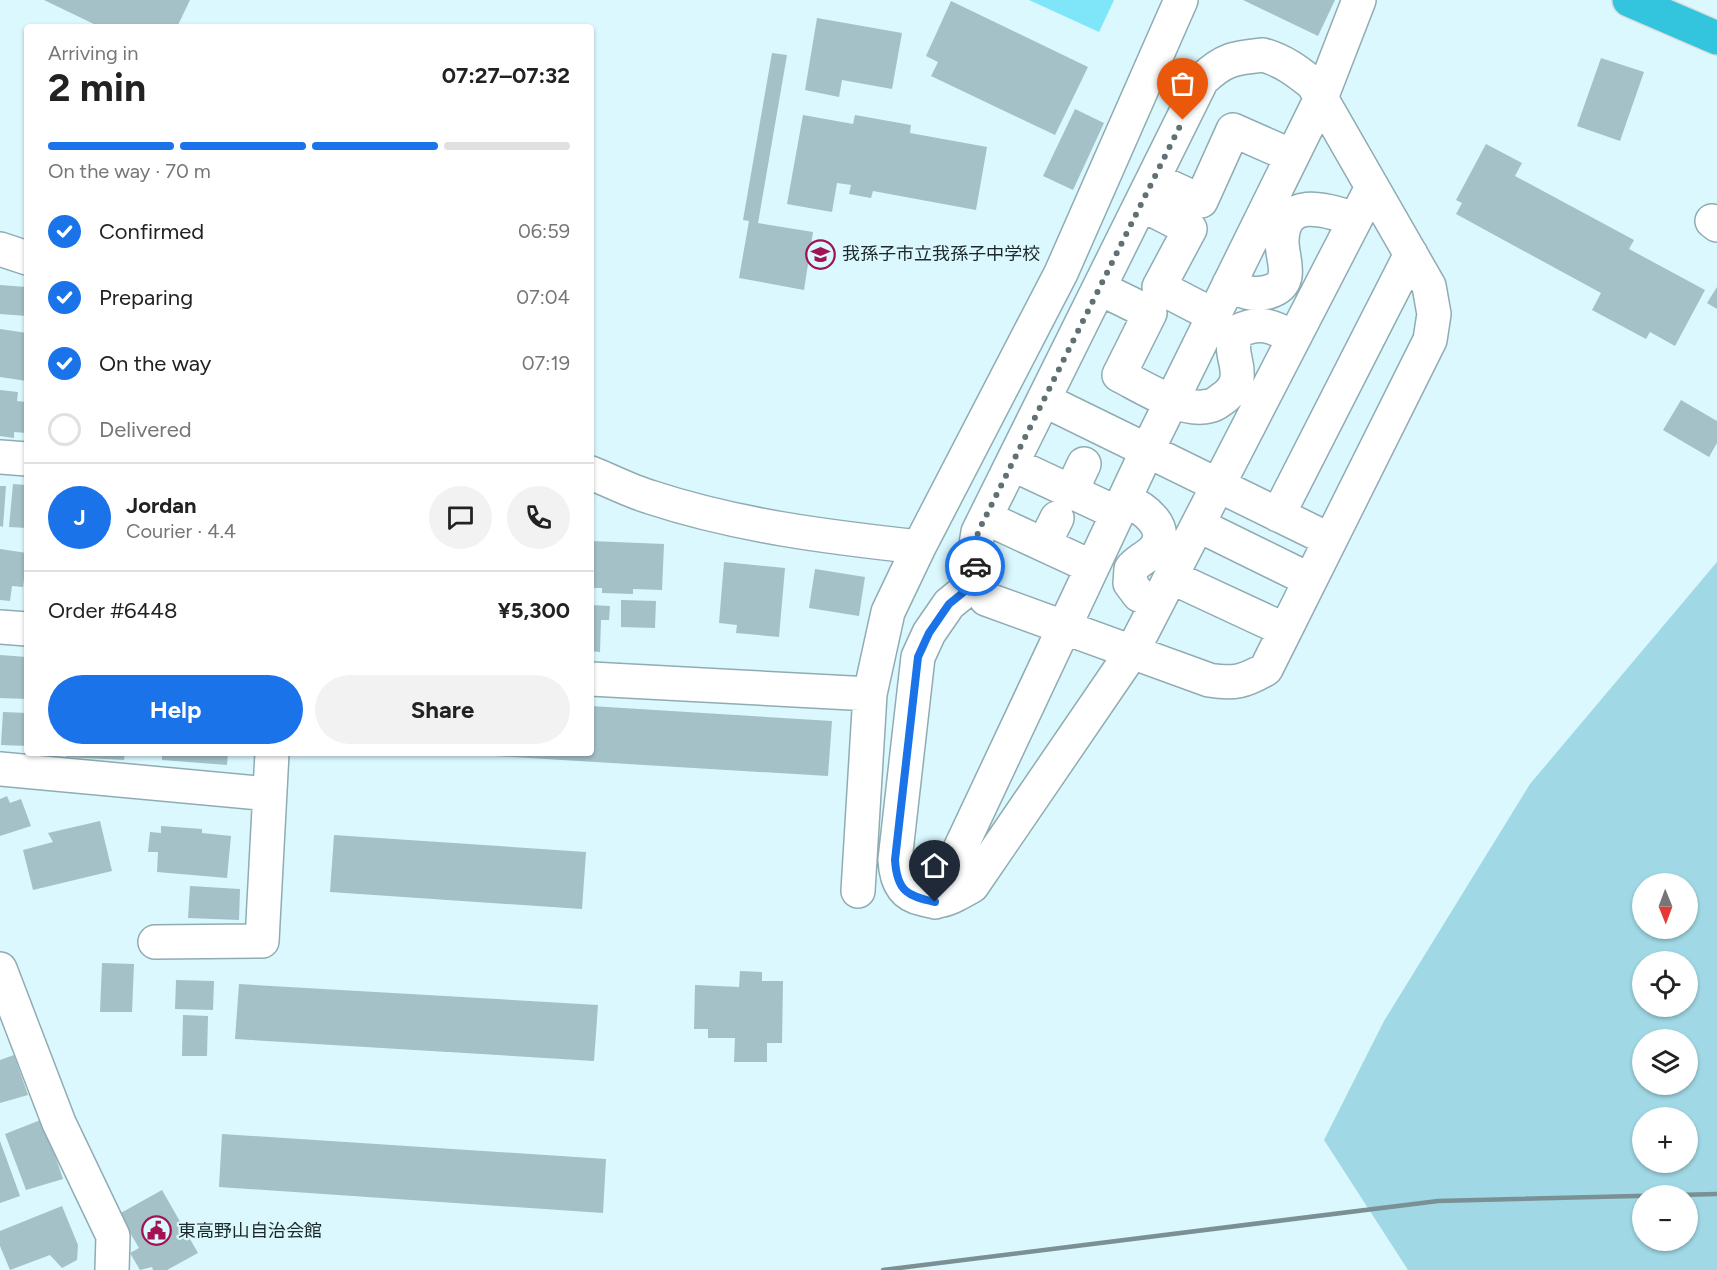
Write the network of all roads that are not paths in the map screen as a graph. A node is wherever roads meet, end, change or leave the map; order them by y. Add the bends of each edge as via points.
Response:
1 (1180, 0) edge
2 (1359, 0) edge
3 (1629, 0) edge
4 (1717, 38) edge
5 (1321, 98) junction
6 (1292, 156) junction
7 (1372, 187) junction
8 (1147, 192) junction
9 (1355, 219) junction
10 (0, 249) edge
11 (1411, 254) junction
12 (24, 257) edge
13 (1229, 284) junction
14 (1099, 288) junction
15 (1214, 315) junction
16 (1294, 338) junction
17 (1044, 400) junction
18 (1171, 400) junction
19 (1147, 451) junction
20 (0, 457) edge
21 (24, 459) edge
22 (1012, 464) junction
23 (594, 474) edge
24 (1218, 485) junction
25 (1064, 504) junction
26 (1121, 506) junction
27 (1278, 515) junction
28 (986, 518) junction
29 (1198, 525) junction
30 (1330, 540) junction
31 (919, 547) junction
32 (1092, 567) junction
33 (1310, 579) junction
34 (976, 582) junction
35 (1164, 590) junction
36 (1237, 592) junction
37 (0, 627) edge
38 (1064, 627) junction
39 (24, 629) edge
40 (1285, 630) junction
41 (1132, 652) junction
42 (594, 679) edge
43 (870, 694) junction
44 (273, 756) edge
45 (0, 769) edge
46 (269, 794) junction
47 (858, 891) dead end
48 (935, 902) junction
49 (155, 942) dead end
50 (0, 969) edge
51 (112, 1270) edge

1 - 31 street via 1061,273
2 - 5 street
3 - 4 highway
5 - 6 street
5 - 7 street
5 - 8 street via 1313,84 1279,59 1263,55 1217,66 1202,80
6 - 8 street via 1233,130 1201,201
6 - 13 street
7 - 9 street
7 - 11 street
8 - 14 street
8 - 15 street via 1190,229 1159,287
9 - 13 street via 1323,209 1296,212 1282,240 1287,271 1282,283 1272,291 1257,294
9 - 16 street
10 - 12 street
11 - 27 street
11 - 30 street via 1429,286 1434,314 1430,340
13 - 15 street
14 - 17 street
14 - 18 street via 1150,313 1119,375
15 - 18 street
16 - 18 street via 1273,326 1251,326 1236,332 1232,353 1237,376 1230,393 1208,407 1195,408
16 - 24 street
17 - 19 street
17 - 22 street
18 - 19 street
19 - 24 street
19 - 26 street
20 - 21 street
22 - 25 street
22 - 28 street
23 - 31 street via 649,497 732,520 810,535
24 - 27 street
24 - 29 street
25 - 26 street
25 - 28 street
25 - 32 street
26 - 32 street
26 - 35 street via 1144,509 1156,524 1159,538 1156,546 1131,569 1130,583 1139,595
27 - 30 street
28 - 34 street via 978,532 974,556
29 - 35 street
29 - 36 street
30 - 33 street
31 - 43 street via 888,612
32 - 38 street
33 - 36 street
33 - 40 street
34 - 38 street via 986,599
34 - 48 street via 949,604 918,657 896,875 903,890
35 - 36 street
35 - 41 street
36 - 40 street
37 - 39 street
38 - 41 street
38 - 48 street
40 - 41 street via 1266,669 1248,680 1230,683 1209,680
41 - 48 street via 972,886
42 - 43 street
43 - 47 street
44 - 46 street
45 - 46 street
46 - 49 street via 262,941
50 - 51 street via 59,1123 113,1236

